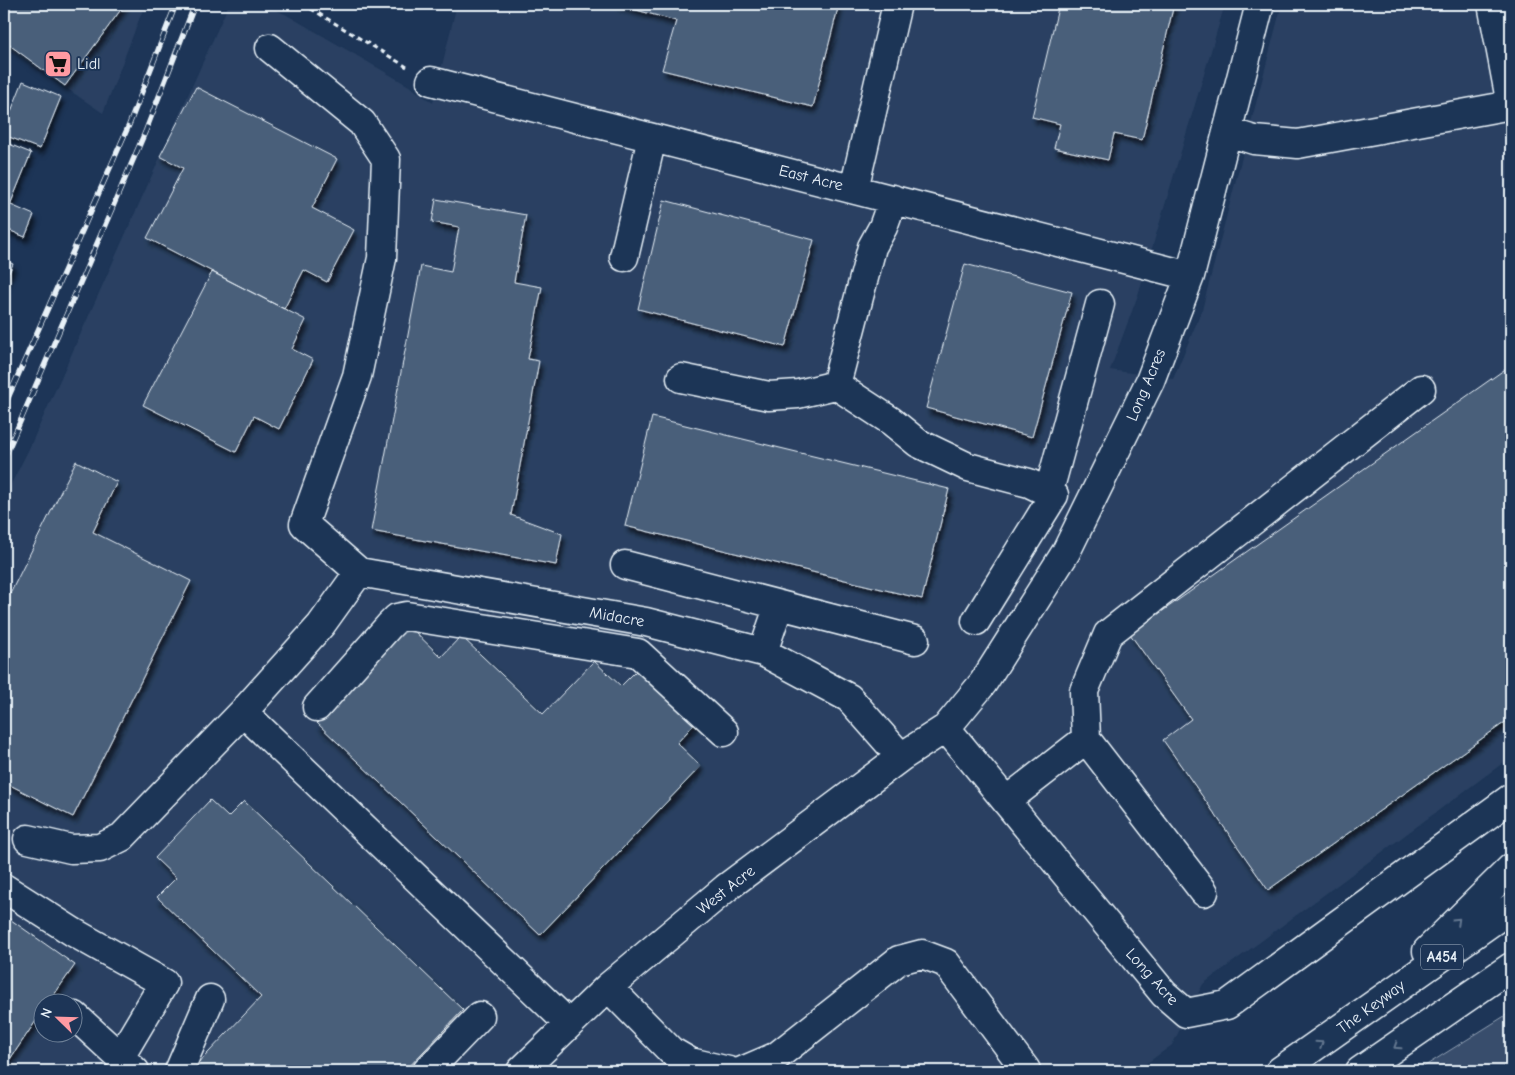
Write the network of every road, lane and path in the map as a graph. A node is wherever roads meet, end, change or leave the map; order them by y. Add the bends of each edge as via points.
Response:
1 (303, 4) edge
2 (897, 4) edge
3 (1260, 4) edge
4 (1492, 4) edge
5 (270, 48) dead end
6 (431, 81) joint
7 (1511, 105) edge
8 (1228, 132) junction
9 (652, 138) junction
10 (854, 189) junction
11 (893, 199) junction
12 (624, 257) dead end
13 (1190, 276) junction
14 (1100, 304) dead end
15 (681, 378) dead end
16 (836, 385) junction
17 (1421, 390) dead end
18 (1051, 493) junction
19 (1086, 513) junction
20 (625, 564) dead end
21 (359, 572) junction
22 (779, 605) junction
23 (976, 621) dead end
24 (646, 622) junction
25 (915, 640) dead end
26 (763, 652) junction
27 (638, 653) junction
28 (317, 707) dead end
29 (243, 712) junction
30 (946, 728) junction
31 (724, 732) dead end
32 (1086, 739) junction
33 (900, 757) junction
34 (1511, 798) edge
35 (1006, 801) junction
36 (28, 839) dead end
37 (1511, 868) edge
38 (4, 888) edge
39 (1204, 892) dead end
40 (1511, 908) edge
41 (1511, 968) edge
42 (1511, 978) edge
43 (608, 987) junction
44 (210, 999) dead end
45 (1372, 1005) junction
46 (480, 1016) dead end
47 (82, 1022) edge
48 (1435, 1022) junction
49 (569, 1024) junction
50 (128, 1064) edge
51 (685, 1066) edge
52 (1026, 1070) dead end
53 (179, 1071) edge
54 (427, 1071) edge
55 (521, 1071) edge
56 (730, 1071) edge
57 (742, 1071) edge
58 (1280, 1071) edge
59 (1360, 1071) edge

1 - 6 path
2 - 10 main road
3 - 8 main road, Long Acres
4 - 7 main road
5 - 21 main road via 362,123 386,159 382,258 357,376 304,524
6 - 9 main road, East Acre
7 - 8 main road via 1298,144 1254,140
8 - 13 main road, Long Acres
9 - 10 main road, East Acre
9 - 12 main road
10 - 11 main road, East Acre
11 - 13 main road, East Acre
11 - 16 main road via 872,247
13 - 19 main road, Long Acres via 1150,381
14 - 18 main road
15 - 16 main road via 769,396 798,394
16 - 18 main road via 918,443 968,467
17 - 32 main road via 1108,634 1084,691
18 - 19 main road
18 - 23 main road
19 - 30 main road, Long Acres via 1066,552 983,683
20 - 22 main road
21 - 24 main road, Midacre
21 - 29 main road via 321,624
22 - 25 main road
22 - 26 main road
24 - 26 main road, Midacre
24 - 27 main road
26 - 33 main road, Midacre via 849,698
27 - 28 main road via 407,616 397,618 389,626
27 - 31 main road
29 - 36 main road via 122,836 100,848 71,849
29 - 49 main road
30 - 33 main road, West Acre
30 - 35 main road, Long Acre
32 - 35 main road
32 - 39 main road
33 - 43 main road, West Acre via 726,888
34 - 35 main road, Long Acre via 1227,1005 1186,1013 1164,994
45 -> 37 main road
38 - 50 main road via 73,932 164,983
40 - 45 main road, The Keyway / A454
41 - 48 main road
42 - 48 main road
43 - 49 main road, West Acre
43 - 51 main road
44 - 53 main road
58 -> 45 main road, The Keyway / A454
46 - 54 main road
47 - 50 main road
48 -> 59 main road
49 - 55 main road, West Acre
51 - 56 main road
52 - 57 main road via 946,963 922,954 899,960 777,1056

